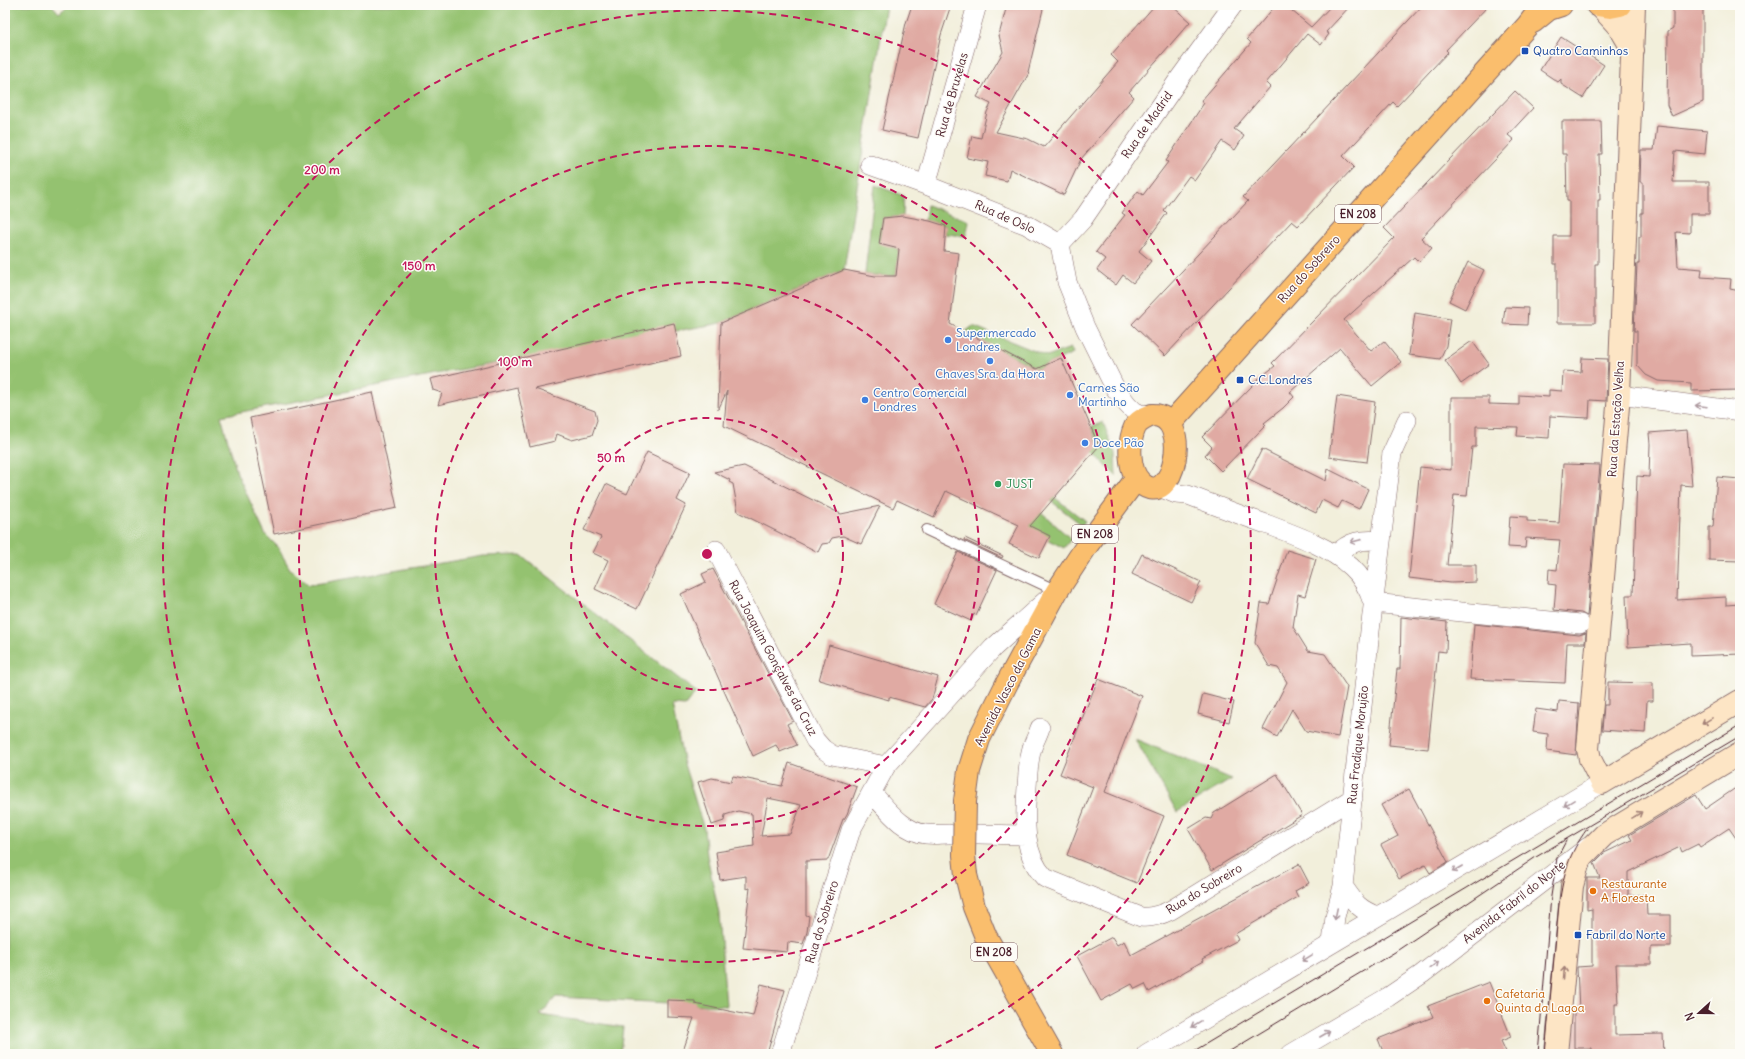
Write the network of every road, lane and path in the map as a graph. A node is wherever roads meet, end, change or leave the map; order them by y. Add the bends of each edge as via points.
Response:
1 (977, 5) edge
2 (1233, 5) edge
3 (1543, 5) edge
4 (1561, 5) edge
5 (1606, 5) edge
6 (1634, 5) edge
7 (1528, 25) junction
8 (1633, 51) junction
9 (870, 165) dead end
10 (926, 185) junction
11 (1060, 244) junction
12 (1115, 388) junction
13 (1619, 395) junction
14 (1740, 411) edge
15 (1161, 420) junction
16 (1408, 420) dead end
17 (1132, 437) junction
18 (1173, 469) junction
19 (1136, 479) junction
20 (1159, 487) junction
21 (1188, 495) junction
22 (927, 530) dead end
23 (1381, 541) junction
24 (716, 550) dead end
25 (1336, 555) junction
26 (1057, 591) junction
27 (1373, 603) junction
28 (1580, 624) dead end
29 (993, 648) junction
30 (1020, 661) junction
31 (1740, 700) edge
32 (1040, 728) dead end
33 (1740, 753) edge
34 (886, 766) junction
35 (1602, 783) junction
36 (872, 793) junction
37 (1353, 798) junction
38 (949, 834) dead end
39 (979, 834) dead end
40 (1026, 835) junction
41 (1604, 835) junction
42 (1343, 886) junction
43 (1377, 916) junction
44 (1332, 943) junction
45 (780, 1054) edge
46 (1052, 1054) edge
47 (1146, 1054) edge
48 (1291, 1054) edge
49 (1556, 1054) edge

1 - 10 street, Rua de Bruxelas
2 - 11 street, Rua de Madrid via 1083,219
3 - 7 main road, Rua do Sobreiro / EN 208
4 - 7 main road, Rua do Sobreiro via 1549,9
5 - 8 street
6 - 8 street, Rua da Estação Velha
7 - 15 main road, Rua do Sobreiro / EN 208
8 - 13 street, Rua da Estação Velha
9 - 10 street, Rua de Oslo
10 - 11 street, Rua de Oslo via 1027,225
11 - 12 street via 1067,282 1085,327
12 - 15 street via 1134,411
12 - 17 street
14 -> 13 street
13 - 35 street, Rua da Estação Velha via 1588,749 1591,763
15 - 17 main road via 1143,418 1135,426
15 - 18 main road via 1176,444
16 - 23 street, Rua Fradique Morujão via 1392,453
17 - 19 main road via 1131,459
18 - 20 main road
18 - 21 street
19 - 20 main road via 1151,488
19 - 26 main road, Rua do Sobreiro / EN 208
20 - 21 street, Rua Fradique Morujão via 1176,494
21 - 25 street, Rua Fradique Morujão via 1295,535
22 - 26 lane
23 -> 25 street via 1359,540 1349,544
23 - 27 street, Rua Fradique Morujão
24 - 34 street, Rua Joaquim Gonçalves da Cruz via 815,740 832,755
25 - 27 street, Rua Fradique Morujão via 1361,578
26 - 29 street, Rua do Sobreiro
26 - 30 main road, Avenida Vasco da Gama / EN 208
27 - 28 street
27 - 37 street, Rua Fradique Morujão
29 - 30 street, Rua do Sobreiro via 1006,639 1017,637 1023,646
29 - 34 street, Rua do Sobreiro
30 - 46 main road, Avenida Vasco da Gama / EN 208, bridge via 979,739 970,771 965,801 966,875 974,907 986,937
31 -> 35 street
32 - 40 street, Rua do Sobreiro via 1028,768
41 -> 33 street, Avenida Fabril do Norte
34 - 36 street, Rua do Sobreiro
35 -> 43 street
36 - 38 street via 896,819 914,831 925,834
36 - 45 street, Rua do Sobreiro via 851,830
37 - 40 street, Rua do Sobreiro via 1171,910 1149,918 1045,878 1034,862
37 - 42 street, Rua Fradique Morujão
39 - 40 street
48 -> 41 street, Avenida Fabril do Norte via 1422,974 1548,875
49 -> 41 street via 1572,886 1583,856
42 - 43 street via 1355,905
42 -> 44 street, Rua Fradique Morujão via 1335,916
43 - 44 street
44 -> 47 street

